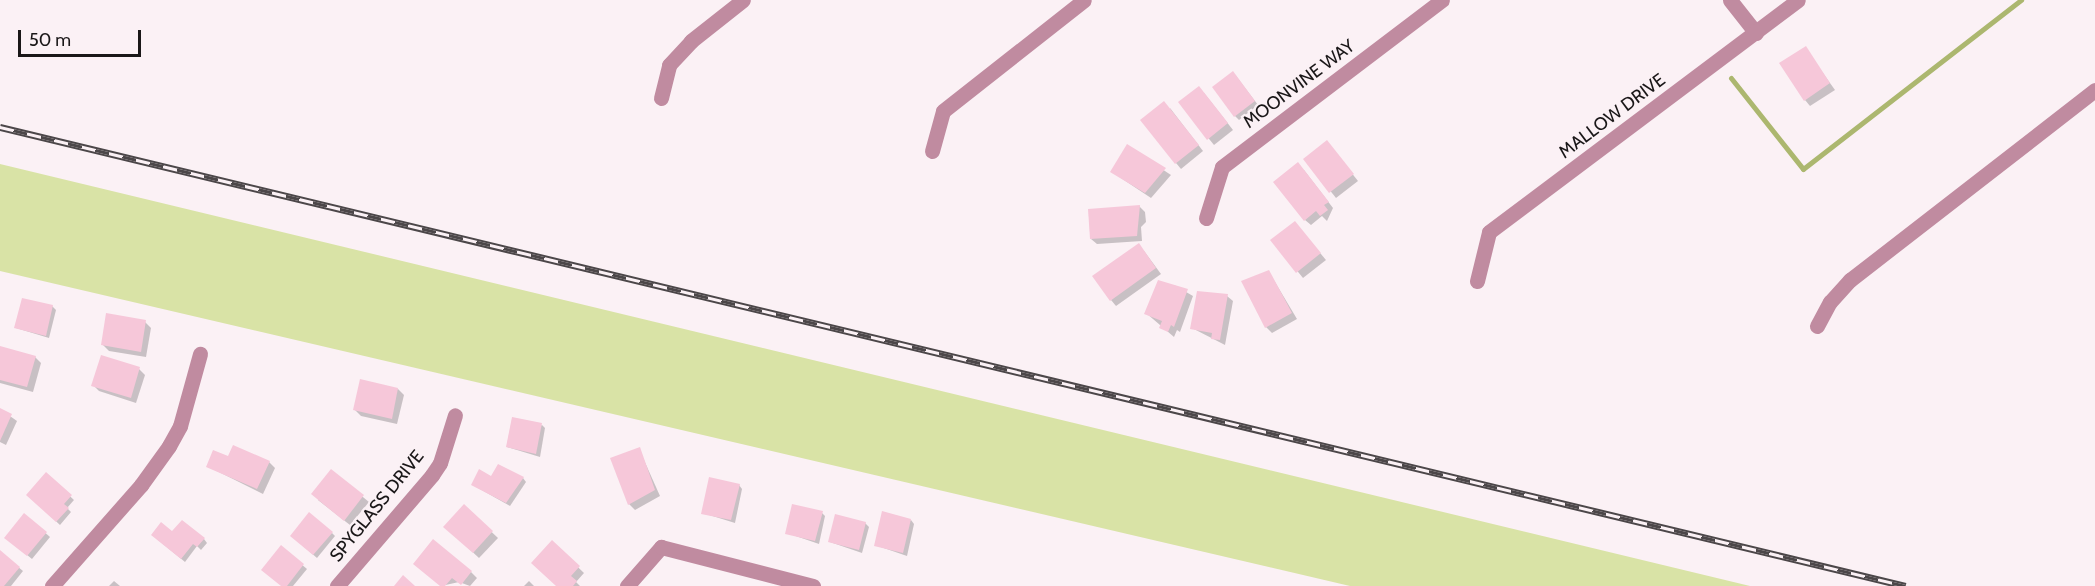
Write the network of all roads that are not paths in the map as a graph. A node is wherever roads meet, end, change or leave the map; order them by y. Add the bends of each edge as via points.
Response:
1 (743, 0) edge
2 (1084, 0) edge
3 (1442, 0) edge
4 (1730, 0) edge
5 (1798, 0) edge
6 (1756, 33) junction
7 (2095, 90) edge
8 (661, 98) dead end
9 (932, 151) dead end
10 (1206, 218) dead end
11 (1477, 281) dead end
12 (1817, 326) dead end
13 (200, 354) dead end
14 (455, 415) dead end
15 (52, 586) edge
16 (337, 586) edge
17 (627, 586) edge
18 (813, 586) edge

1 - 8 street via 691,41 669,65
2 - 9 street via 943,111
3 - 10 street, MOONVINE WAY via 1222,167
4 - 6 street
5 - 6 street, MALLOW DRIVE
6 - 11 street, MALLOW DRIVE via 1490,232
7 - 12 street via 1850,280 1830,302
13 - 15 street via 180,426 169,446 141,485
14 - 16 street, SPYGLASS DRIVE via 440,463
17 - 18 street via 661,547

